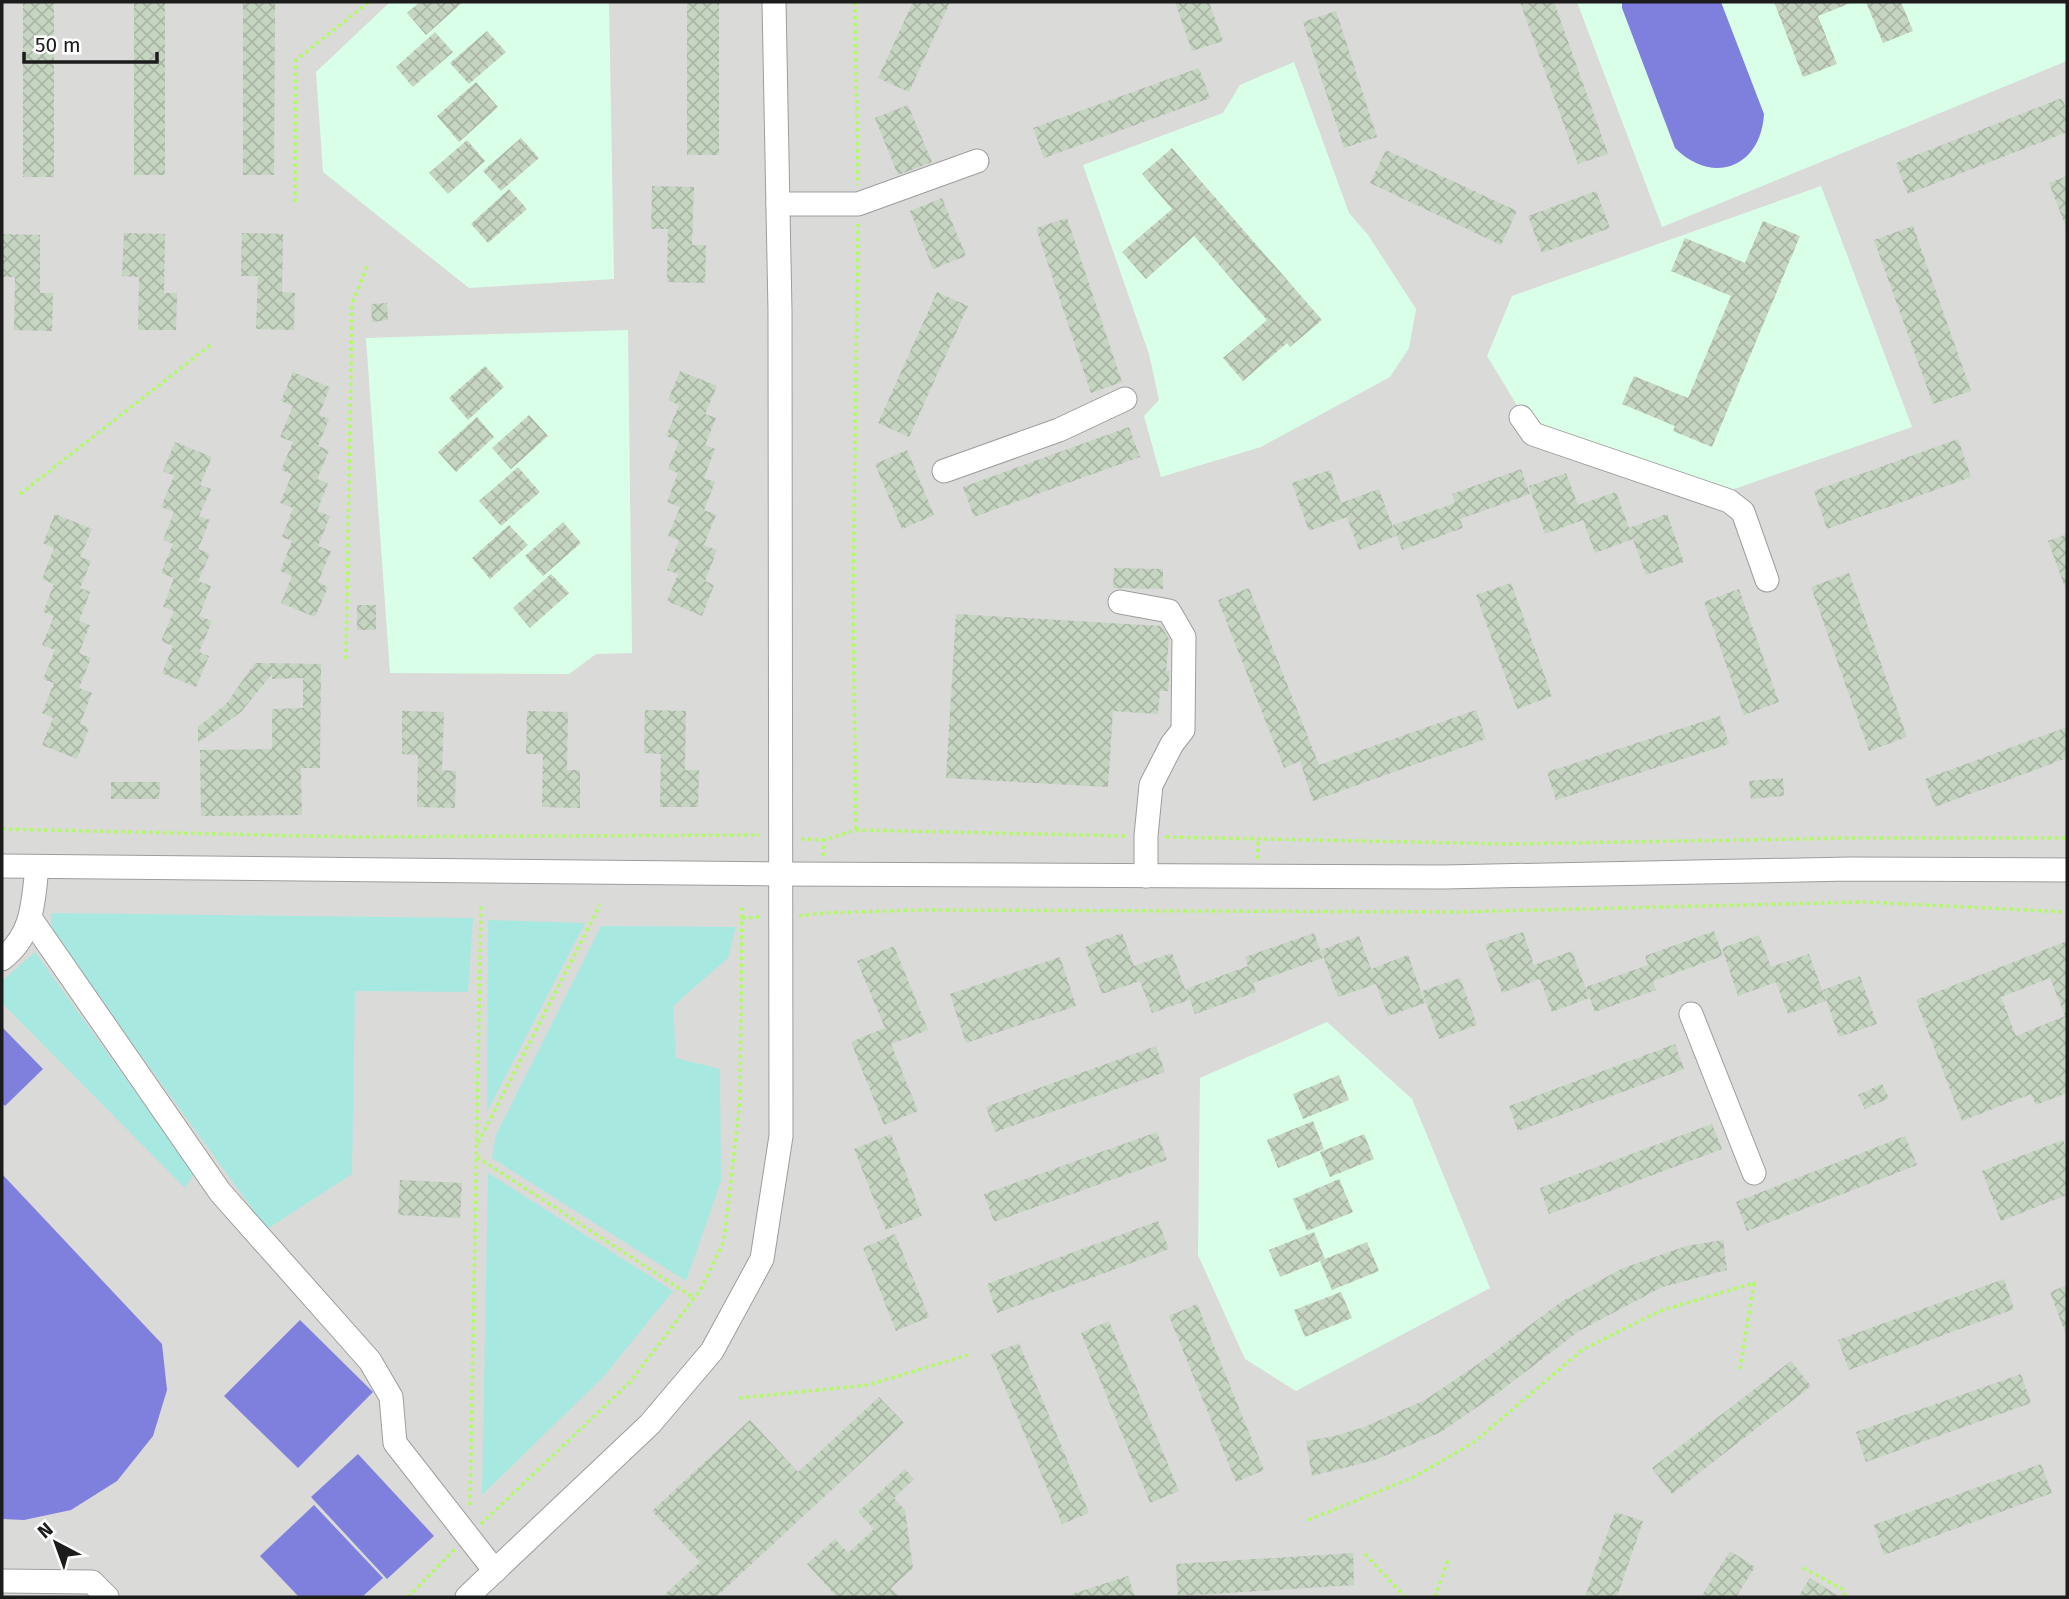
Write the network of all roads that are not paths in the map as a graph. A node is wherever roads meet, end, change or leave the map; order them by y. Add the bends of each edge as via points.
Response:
1 (774, 2) edge
2 (976, 161) dead end
3 (778, 204) junction
4 (1125, 398) dead end
5 (1521, 417) dead end
6 (944, 471) dead end
7 (1767, 580) dead end
8 (1120, 602) dead end
9 (2, 866) edge
10 (37, 867) junction
11 (2067, 870) edge
12 (781, 874) junction
13 (1146, 876) junction
14 (31, 919) junction
15 (2, 960) edge
16 (1691, 1014) dead end
17 (1754, 1173) dead end
18 (2, 1581) edge
19 (490, 1582) edge
20 (107, 1597) edge
21 (467, 1597) edge

1 - 3 street
2 - 3 street via 858,204
3 - 12 street
4 - 6 street via 1059,430
5 - 7 street via 1532,434 1729,501 1744,512
8 - 13 street via 1169,611 1184,637 1183,730 1151,785
9 - 10 street
10 - 12 street
10 - 14 street
11 - 13 street
12 - 13 street
12 - 19 street via 781,1136 762,1259 712,1351 650,1423
14 - 15 street
14 - 19 street via 220,1192 370,1361 391,1397 395,1443 469,1535
16 - 17 street
18 - 20 street via 92,1582
19 - 21 street

